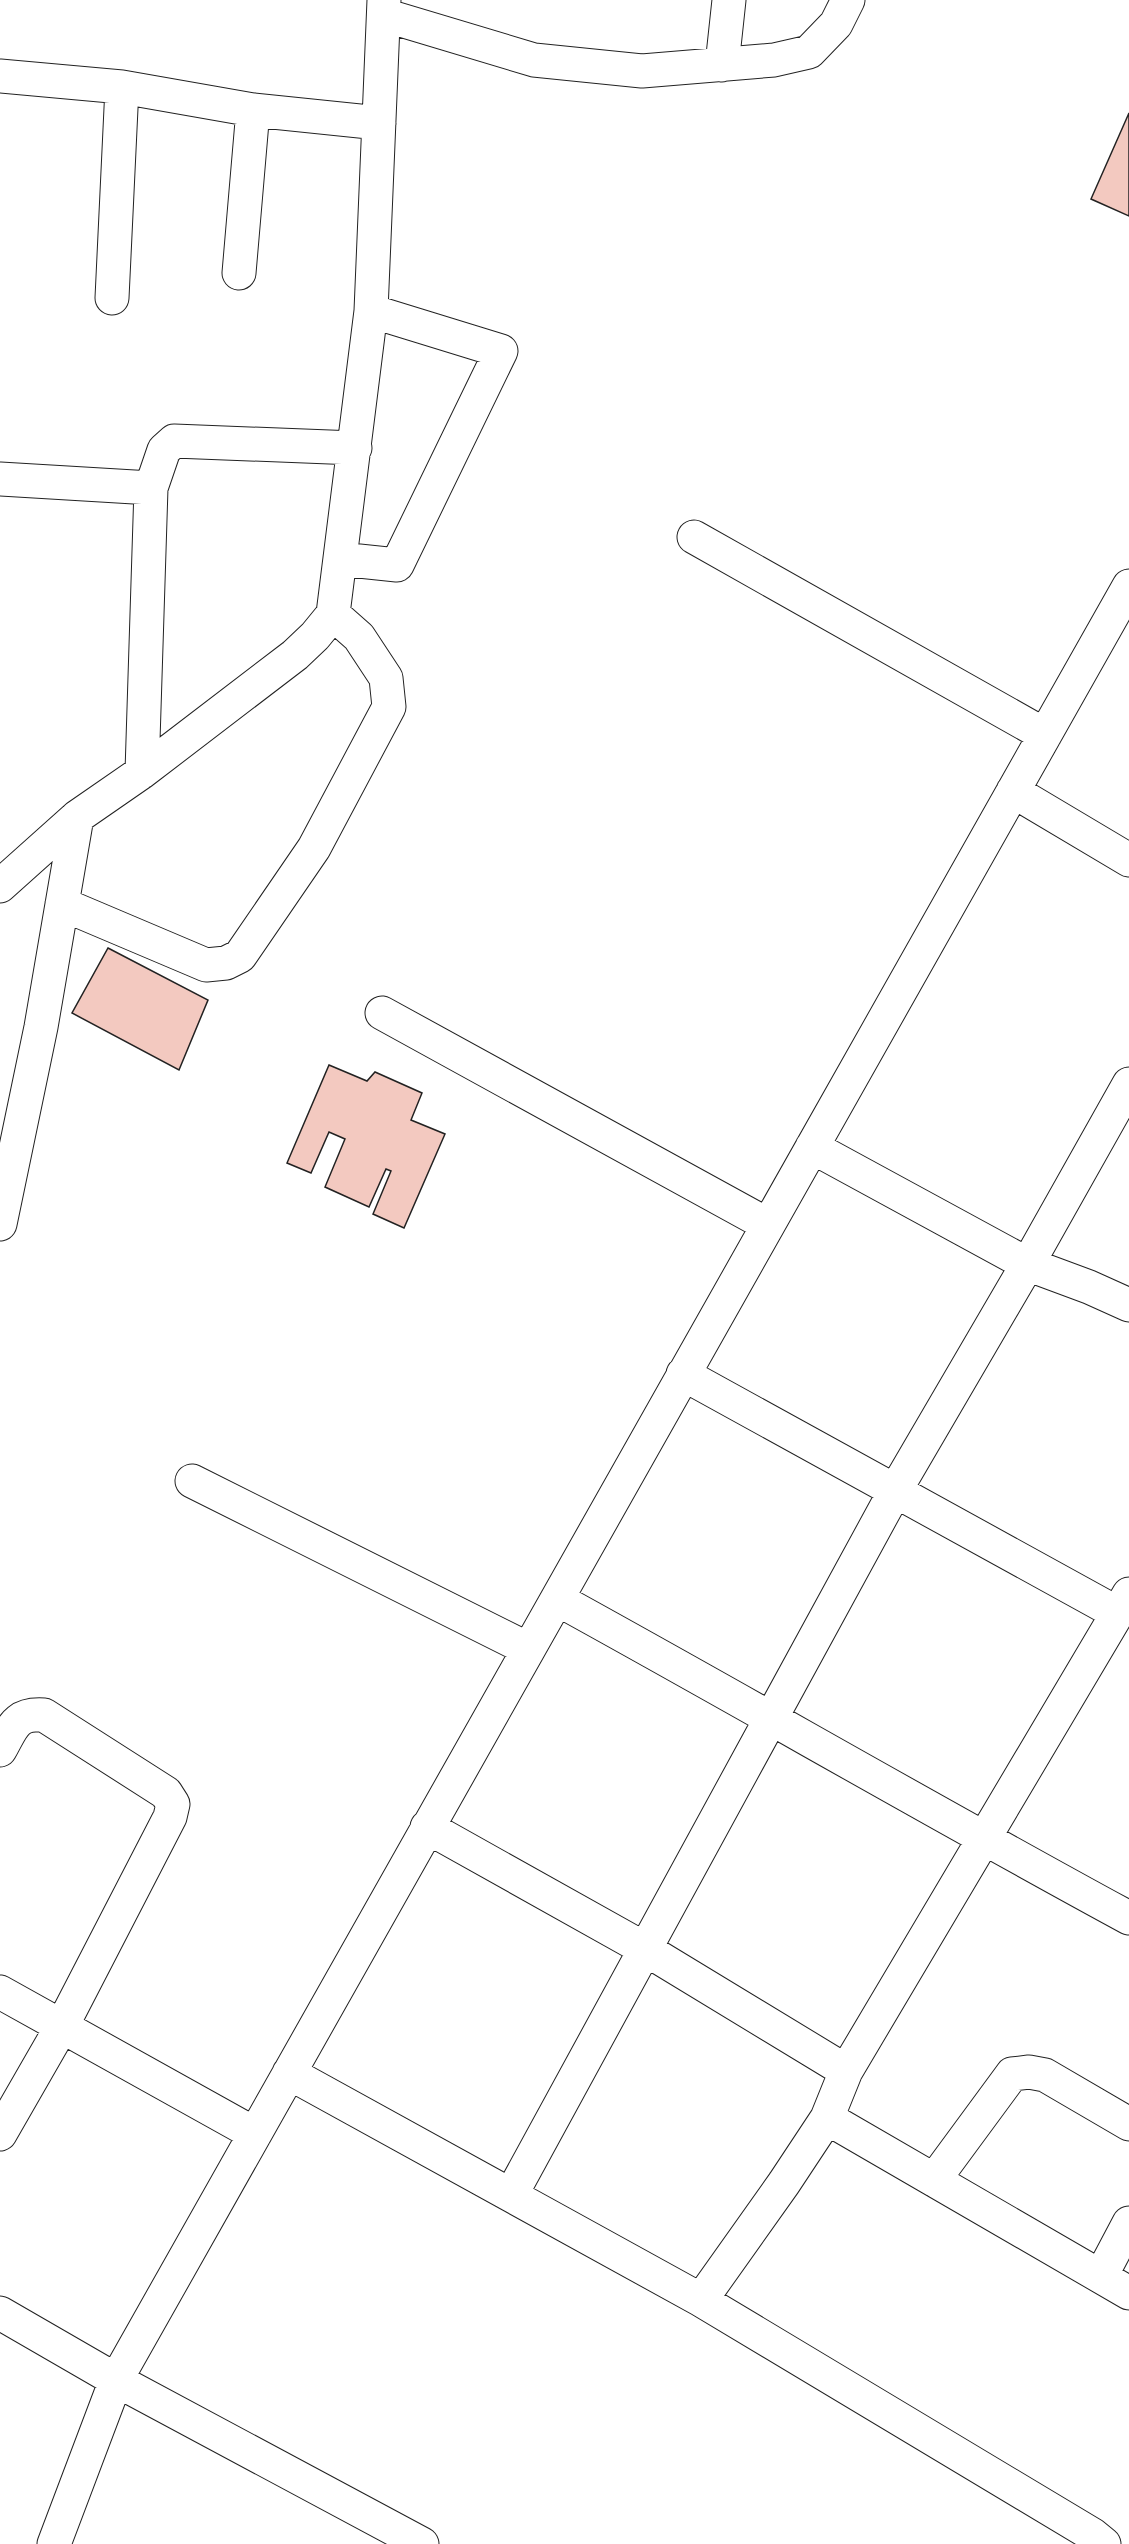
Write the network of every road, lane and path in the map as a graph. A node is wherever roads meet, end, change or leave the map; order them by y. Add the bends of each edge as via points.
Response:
1 (729, 0) edge
2 (848, 0) edge
3 (384, 8) edge
4 (722, 65) junction
5 (0, 76) edge
6 (122, 87) junction
7 (253, 110) junction
8 (379, 123) junction
9 (239, 273) dead end
10 (112, 298) dead end
11 (371, 311) junction
12 (355, 448) junction
13 (0, 479) edge
14 (151, 488) junction
15 (694, 537) dead end
16 (340, 559) junction
17 (1129, 586) edge
18 (333, 614) junction
19 (1044, 735) junction
20 (142, 772) junction
21 (1013, 791) junction
22 (77, 817) junction
23 (1129, 860) edge
24 (0, 886) edge
25 (62, 904) junction
26 (382, 1013) dead end
27 (1129, 1084) edge
28 (812, 1147) junction
29 (0, 1224) edge
30 (768, 1225) junction
31 (1027, 1264) junction
32 (1129, 1305) edge
33 (683, 1374) junction
34 (192, 1481) dead end
35 (895, 1491) junction
36 (557, 1599) junction
37 (1123, 1604) edge
38 (528, 1649) junction
39 (770, 1716) junction
40 (0, 1750) edge
41 (427, 1827) junction
42 (982, 1839) junction
43 (1129, 1918) edge
44 (645, 1949) junction
45 (0, 1992) edge
46 (62, 2026) junction
47 (846, 2071) junction
48 (289, 2073) junction
49 (827, 2118) junction
50 (1129, 2124) edge
51 (0, 2134) edge
52 (255, 2134) junction
53 (934, 2180) junction
54 (511, 2195) junction
55 (1129, 2223) edge
56 (1101, 2276) junction
57 (1129, 2293) edge
58 (701, 2300) junction
59 (0, 2313) edge
60 (116, 2380) junction
61 (54, 2544) edge
62 (422, 2544) edge
63 (1104, 2544) edge

1 - 4 street
2 - 4 street via 836,24 809,52
3 - 4 street via 534,60 642,71
3 - 8 street
5 - 6 street
6 - 7 street
6 - 10 street
7 - 8 street
7 - 9 street
8 - 11 street
11 - 12 street
11 - 16 street via 501,351 398,565
12 - 14 street via 174,441 164,450
12 - 16 street
13 - 14 street
14 - 20 street
15 - 19 street
16 - 18 street
17 - 19 street
18 - 20 street via 295,655
18 - 25 street via 359,637 386,678 389,707 314,848 240,956 226,963 206,964
19 - 21 street
20 - 22 street
21 - 23 street
21 - 28 street
22 - 24 street
22 - 25 street
25 - 29 street
26 - 30 street
27 - 31 street
28 - 30 street
28 - 31 street
30 - 33 street
31 - 32 street
31 - 35 street
33 - 35 street
33 - 36 street
34 - 38 street
35 - 37 street
35 - 39 street
36 - 38 street
36 - 39 street
37 - 42 street
38 - 41 street
39 - 42 street
39 - 44 street
40 - 46 street via 18,1719 30,1714 44,1715 166,1793 173,1804 170,1817
41 - 44 street
41 - 48 street
42 - 43 street
42 - 47 street
44 - 47 street
44 - 54 street
45 - 46 street
46 - 51 street
46 - 52 street
47 - 49 street
48 - 52 street
48 - 54 street
49 - 53 street
49 - 58 street
50 - 53 street via 1045,2075 1012,2074
52 - 60 street
53 - 56 street
54 - 58 street
55 - 56 street
56 - 57 street
58 - 63 street
59 - 60 street
60 - 61 street
60 - 62 street

